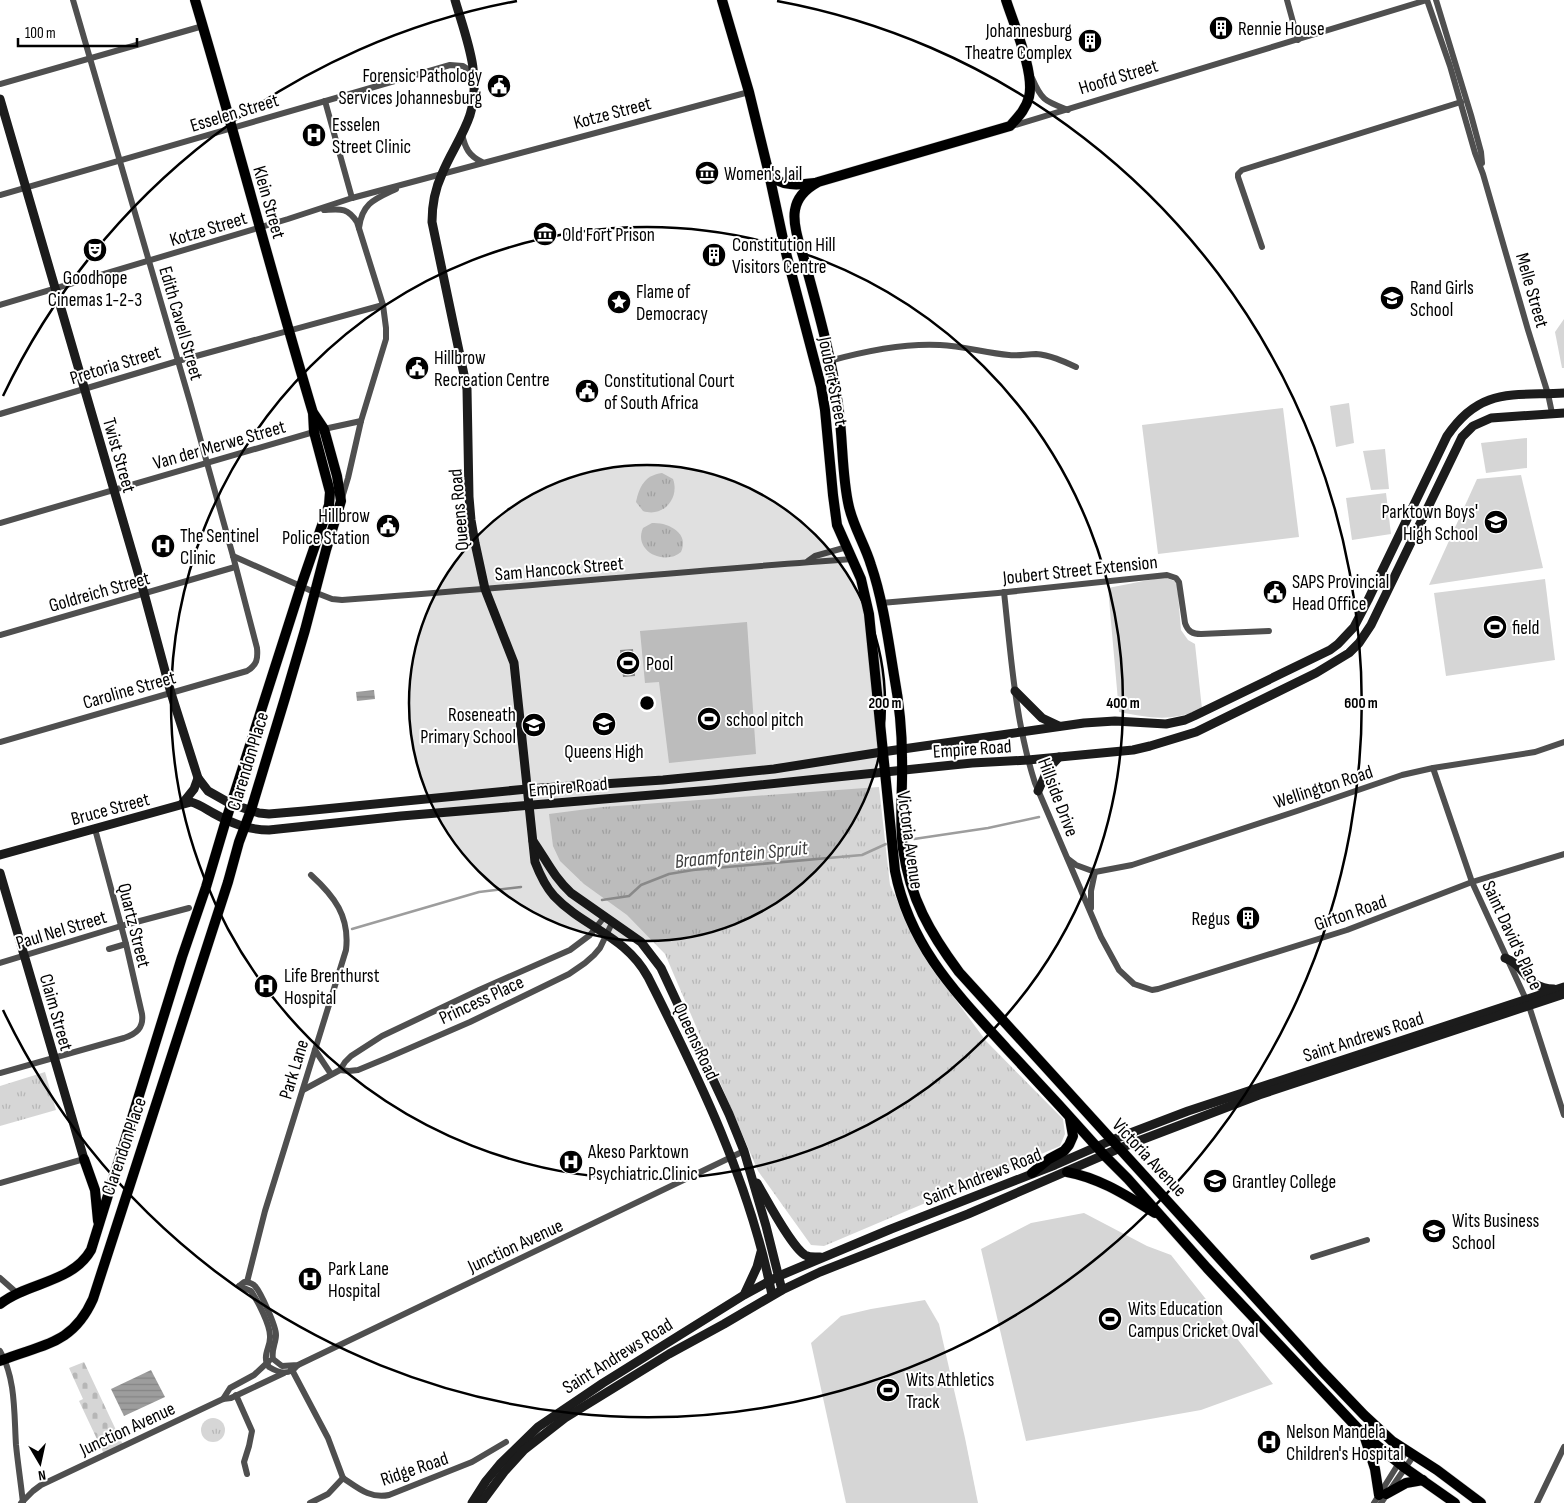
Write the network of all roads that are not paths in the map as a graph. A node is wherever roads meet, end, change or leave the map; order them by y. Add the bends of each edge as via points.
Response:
1 (73, 0) edge
2 (195, 0) edge
3 (455, 0) edge
4 (722, 0) edge
5 (1006, 0) edge
6 (1287, 0) edge
7 (1427, 0) edge
8 (1436, 0) edge
9 (203, 26) junction
10 (1298, 40) junction
11 (89, 59) junction
12 (1029, 72) junction
13 (474, 73) junction
14 (0, 84) edge
15 (749, 92) junction
16 (0, 99) edge
17 (325, 101) junction
18 (1461, 102) junction
19 (1068, 110) junction
20 (1010, 126) junction
21 (233, 129) junction
22 (462, 134) junction
23 (119, 161) junction
24 (482, 162) junction
25 (441, 174) junction
26 (769, 174) junction
27 (1483, 174) junction
28 (410, 182) junction
29 (818, 182) junction
30 (26, 187) junction
31 (0, 195) edge
32 (352, 198) junction
33 (310, 212) junction
34 (259, 228) junction
35 (359, 228) junction
36 (1262, 247) dead end
37 (149, 261) junction
38 (55, 288) junction
39 (0, 305) edge
40 (383, 305) junction
41 (288, 330) junction
42 (178, 361) junction
43 (829, 361) junction
44 (1076, 367) dead end
45 (84, 389) junction
46 (1564, 393) edge
47 (1548, 394) junction
48 (1552, 413) junction
49 (1564, 413) edge
50 (0, 414) edge
51 (362, 421) junction
52 (319, 430) junction
53 (207, 463) junction
54 (114, 490) junction
55 (341, 502) junction
56 (0, 523) edge
57 (846, 547) junction
58 (233, 556) junction
59 (852, 559) junction
60 (807, 561) junction
61 (235, 567) junction
62 (301, 586) junction
63 (485, 589) junction
64 (314, 592) junction
65 (1004, 592) junction
66 (144, 593) junction
67 (881, 603) junction
68 (1269, 631) dead end
69 (0, 635) edge
70 (258, 655) joint
71 (1016, 691) junction
72 (171, 693) junction
73 (1060, 727) junction
74 (1022, 732) junction
75 (0, 742) edge
76 (1564, 742) edge
77 (902, 749) junction
78 (882, 752) junction
79 (1059, 757) junction
80 (1028, 760) junction
81 (1433, 768) junction
82 (902, 770) junction
83 (884, 772) junction
84 (198, 778) junction
85 (527, 789) junction
86 (1038, 791) junction
87 (182, 804) junction
88 (231, 804) junction
89 (528, 806) junction
90 (251, 810) junction
91 (226, 820) junction
92 (245, 828) junction
93 (95, 829) junction
94 (533, 841) junction
95 (1564, 854) edge
96 (0, 855) edge
97 (1066, 858) junction
98 (1095, 872) junction
99 (0, 873) edge
100 (311, 875) dead end
101 (1472, 882) junction
102 (189, 908) dead end
103 (605, 916) junction
104 (1093, 919) junction
105 (613, 922) junction
106 (120, 926) junction
107 (597, 928) junction
108 (606, 934) junction
109 (126, 944) junction
110 (108, 949) dead end
111 (23, 956) junction
112 (1505, 958) junction
113 (0, 963) edge
114 (1144, 988) joint
115 (1563, 990) edge
116 (1527, 1003) junction
117 (315, 1050) junction
118 (53, 1058) junction
119 (340, 1070) junction
120 (0, 1073) edge
121 (331, 1074) junction
122 (303, 1090) junction
123 (1564, 1116) edge
124 (1070, 1118) junction
125 (1112, 1140) junction
126 (1097, 1146) junction
127 (1120, 1148) junction
128 (744, 1151) junction
129 (1105, 1156) junction
130 (732, 1157) junction
131 (84, 1159) junction
132 (751, 1172) junction
133 (1067, 1172) junction
134 (1032, 1173) junction
135 (0, 1183) edge
136 (1166, 1220) junction
137 (99, 1227) junction
138 (1367, 1240) dead end
139 (761, 1249) junction
140 (826, 1257) junction
141 (1313, 1257) dead end
142 (779, 1276) junction
143 (0, 1278) edge
144 (769, 1281) junction
145 (247, 1282) junction
146 (782, 1290) junction
147 (17, 1293) junction
148 (744, 1295) junction
149 (772, 1295) junction
150 (0, 1301) edge
151 (2, 1357) edge
152 (273, 1359) junction
153 (266, 1362) junction
154 (292, 1369) junction
155 (284, 1373) junction
156 (236, 1395) junction
157 (223, 1399) junction
158 (1364, 1435) junction
159 (506, 1442) dead end
160 (1564, 1447) edge
161 (1411, 1453) junction
162 (1402, 1466) junction
163 (247, 1474) dead end
164 (343, 1478) junction
165 (1423, 1480) junction
166 (1380, 1499) edge
167 (22, 1503) edge
168 (310, 1503) edge
169 (472, 1503) edge
170 (481, 1503) edge
171 (1455, 1503) edge
172 (1481, 1503) edge
173 (1537, 1503) edge

1 - 11 street, Edith Cavell Street
2 - 9 main road, Klein Street
3 - 13 main road, Queens Road
4 - 15 main road, Joubert Street
5 - 12 main road
6 - 10 street
7 - 10 street, Hoofd Street
7 - 18 street, Melle Street
8 - 27 street, Melle Street via 1481,152
9 - 11 street
9 - 21 main road, Klein Street
10 - 19 street, Hoofd Street
11 - 14 street
11 - 23 street, Edith Cavell Street
12 - 19 street via 1045,100
12 - 20 main road via 1029,97 1020,116
13 - 17 street, Esselen Street via 463,66 450,65
13 - 22 main road, Queens Road via 473,102
15 - 24 street, Kotze Street
15 - 26 main road, Joubert Street
16 - 30 main road, Twist Street
17 - 21 street, Esselen Street
17 - 32 street
18 - 27 street, Melle Street
18 - 36 street via 1242,170 1238,177
19 - 20 street, Hoofd Street
20 - 29 main road, Hoofd Street
21 - 23 street, Esselen Street
21 - 34 main road, Klein Street
22 - 24 street via 469,154
22 - 25 main road, Queens Road
23 - 30 street, Esselen Street
23 - 37 street, Edith Cavell Street
24 - 25 street, Kotze Street
25 - 28 street, Kotze Street
25 - 63 main road, Queens Road via 432,208 432,222 467,389 471,520
26 - 29 main road via 782,183
26 - 57 main road, Joubert Street via 821,386 837,525
27 - 47 street, Melle Street
28 - 32 street, Kotze Street
28 - 35 street via 366,206
29 - 43 main road, Joubert Street via 803,194 794,214
30 - 31 street, Esselen Street
30 - 38 main road, Twist Street
32 - 33 street, Kotze Street
33 - 34 street, Kotze Street
33 - 35 street, Clarendon Place via 343,210 350,213
34 - 37 street, Kotze Street
34 - 41 main road, Klein Street
35 - 40 street, Clarendon Place
37 - 38 street, Kotze Street
37 - 42 street, Edith Cavell Street
38 - 39 street, Kotze Street
38 - 45 main road, Twist Street
40 - 41 street, Pretoria Street
40 - 51 street, Clarendon Place via 386,339
41 - 42 street, Pretoria Street
41 - 52 main road, Klein Street
42 - 45 street, Pretoria Street
42 - 53 street, Edith Cavell Street
43 - 44 street via 883,349 940,345 1010,355 1047,355
43 - 67 main road, Joubert Street via 838,405 849,509 871,564
45 - 50 street, Pretoria Street
45 - 54 main road, Twist Street
46 - 47 main road, Empire Road
47 - 48 street, Melle Street
47 - 73 main road, Empire Road via 1503,395 1489,399 1456,423 1359,618 1347,636 1330,650 1185,720 1166,724 1108,722
48 - 49 main road, Empire Road
48 - 79 main road, Empire Road via 1491,418 1473,426 1462,437 1371,625 1343,657 1184,736 1133,750
51 - 52 street, Van der Merwe Street
51 - 55 street, Clarendon Place
52 - 53 street, Van der Merwe Street
52 - 55 main road, Klein Street via 338,476
52 - 62 main road, Clarendon Place via 330,498
53 - 54 street, Van der Merwe Street
53 - 58 street, Edith Cavell Street
54 - 56 street, Van der Merwe Street
54 - 66 main road, Twist Street
55 - 64 main road, Clarendon Place
57 - 59 main road, Joubert Street
57 - 60 street, Sam Hancock Street
58 - 61 street, Edith Cavell Street
58 - 62 street
59 - 60 street, Sam Hancock Street
59 - 78 main road, Joubert Street via 865,592 869,614
60 - 63 street, Sam Hancock Street
61 - 66 street, Goldreich Street
61 - 70 street, Edith Cavell Street
62 - 64 street
62 - 88 main road, Clarendon Place
63 - 64 street, Sam Hancock Street via 342,600
63 - 85 main road, Queens Road via 514,663
64 - 90 main road, Clarendon Place
65 - 67 street, Joubert Street Extension
65 - 68 street, Joubert Street Extension via 1167,575 1179,582 1186,628 1192,633
65 - 71 street, Hillside Drive
66 - 69 street, Goldreich Street
66 - 72 main road, Twist Street
67 - 77 main road, Joubert Street via 897,692
70 - 72 street, Caroline Street via 255,664 247,671
71 - 73 main road via 1042,718
71 - 74 street, Hillside Drive
72 - 75 street, Caroline Street
72 - 84 main road, Twist Street
73 - 74 main road, Empire Road
74 - 77 main road, Empire Road
74 - 80 street, Hillside Drive
76 - 81 street, Wellington Road via 1535,752
77 - 78 main road, Empire Road
77 - 82 main road, Joubert Street
78 - 83 main road, Joubert Street
78 - 85 main road, Empire Road via 748,772
79 - 80 main road, Empire Road
79 - 86 main road via 1048,769
80 - 82 main road, Empire Road
80 - 86 street, Hillside Drive
81 - 98 street, Wellington Road via 1402,775 1132,865
81 - 101 street, Saint David's Place
82 - 83 main road, Empire Road
82 - 125 main road, Victoria Avenue via 903,848 913,891 930,932 959,972
83 - 89 main road, Empire Road
83 - 124 main road, Victoria Avenue via 894,871 914,931 956,992
84 - 87 main road
84 - 88 main road, Twist Street via 208,792
85 - 89 main road, Queens Road
85 - 90 main road, Empire Road via 275,813
86 - 97 street, Hillside Drive
87 - 91 main road, Bruce Street via 197,804
87 - 93 main road, Bruce Street
88 - 90 main road, Empire Road
88 - 91 main road, Clarendon Place
89 - 92 main road, Empire Road via 280,829
89 - 94 main road, Queens Road
90 - 92 main road, Clarendon Place
91 - 92 main road, Empire Road
91 - 137 main road, Clarendon Place
92 - 151 main road, Clarendon Place via 93,1299 80,1321 59,1339 35,1350
93 - 96 main road, Bruce Street
93 - 106 street, Quartz Street
94 - 103 main road, Queens Road via 562,885
94 - 107 main road, Queens Road via 535,862 548,888 565,906
95 - 101 street, Girton Road
97 - 98 street
97 - 104 street, Hillside Drive
98 - 104 street via 1090,900
99 - 111 main road, Claim Street
100 - 117 street, Park Lane via 339,906 348,941
101 - 112 street, Saint David's Place
101 - 114 street, Girton Road via 1347,930 1158,990
102 - 106 street, Paul Nel Street
103 - 105 main road, Queens Road
103 - 107 street, Princess Place
104 - 114 street, Hillside Drive via 1119,970 1134,984
105 - 108 street, Princess Place
105 - 128 main road, Queens Road via 641,942 661,968
106 - 109 street, Quartz Street
106 - 111 street, Paul Nel Street
107 - 108 main road, Queens Road
107 - 119 street, Princess Place via 570,950 382,1036 350,1056
108 - 119 street, Princess Place via 594,955 569,974 387,1058 358,1070
108 - 130 main road, Queens Road via 629,950 643,968
109 - 110 street
109 - 118 street, Quartz Street via 142,1014 139,1030 131,1036
111 - 113 street, Paul Nel Street
111 - 118 main road, Claim Street
112 - 115 main road via 1540,987
112 - 116 street, Saint David's Place
115 - 116 main road, Saint Andrews Road
116 - 123 street, Saint David's Place
116 - 125 main road, Saint Andrews Road via 1217,1100
116 - 127 main road, Saint Andrews Road via 1259,1095
117 - 121 street
117 - 122 street, Park Lane
118 - 120 street
118 - 131 main road, Claim Street
119 - 121 street, Princess Place
121 - 122 street, Princess Place
122 - 145 street, Park Lane via 260,1228
124 - 126 main road, Victoria Avenue
124 - 134 main road via 1073,1136 1069,1145
125 - 126 main road, Saint Andrews Road
125 - 127 main road, Victoria Avenue
126 - 129 main road, Victoria Avenue
126 - 134 main road, Saint Andrews Road
127 - 129 main road, Saint Andrews Road
127 - 161 main road, Victoria Avenue via 1364,1415 1392,1441
128 - 130 street, Junction Avenue
128 - 132 main road, Queens Road
129 - 133 main road, Saint Andrews Road
129 - 136 main road, Victoria Avenue
130 - 139 main road, Queens Road
130 - 154 street, Junction Avenue
131 - 135 street
131 - 137 main road via 95,1190
132 - 140 main road via 801,1252 806,1256
132 - 142 main road, Queens Road
133 - 136 main road via 1103,1183
133 - 146 main road, Saint Andrews Road
134 - 140 main road, Saint Andrews Road
136 - 158 main road, Victoria Avenue
137 - 147 main road, Clarendon Place via 92,1250 81,1264 68,1273
138 - 141 street
139 - 144 main road, Queens Road
139 - 148 main road
140 - 142 main road, Saint Andrews Road
142 - 144 main road, Saint Andrews Road
142 - 146 main road, Queens Road
143 - 147 street
144 - 148 main road, Saint Andrews Road
144 - 149 main road, Queens Road
145 - 152 street via 255,1286 274,1327
145 - 153 street via 239,1286 251,1291 269,1330
146 - 149 main road, Saint Andrews Road
147 - 150 main road, Clarendon Place
148 - 169 main road, Saint Andrews Road via 538,1427 500,1464
149 - 170 main road, Saint Andrews Road via 565,1418 524,1450
151 - 167 street via 13,1393
152 - 153 street, Junction Avenue
152 - 154 street
153 - 155 street via 272,1369
153 - 157 street, Junction Avenue via 254,1375 230,1388
154 - 155 street
154 - 164 street via 328,1438
155 - 156 street, Junction Avenue
156 - 157 street, Junction Avenue
156 - 163 street via 252,1431 244,1462
157 - 167 street, Junction Avenue via 41,1486
158 - 162 main road, Victoria Avenue
158 - 166 main road
159 - 164 street, Ridge Road via 472,1462 381,1497 366,1494
160 - 173 street
161 - 162 street
161 - 172 main road, Victoria Avenue
162 - 165 main road, Victoria Avenue
162 - 166 street
164 - 168 street via 328,1494
165 - 166 main road via 1406,1483
165 - 171 main road, Victoria Avenue

